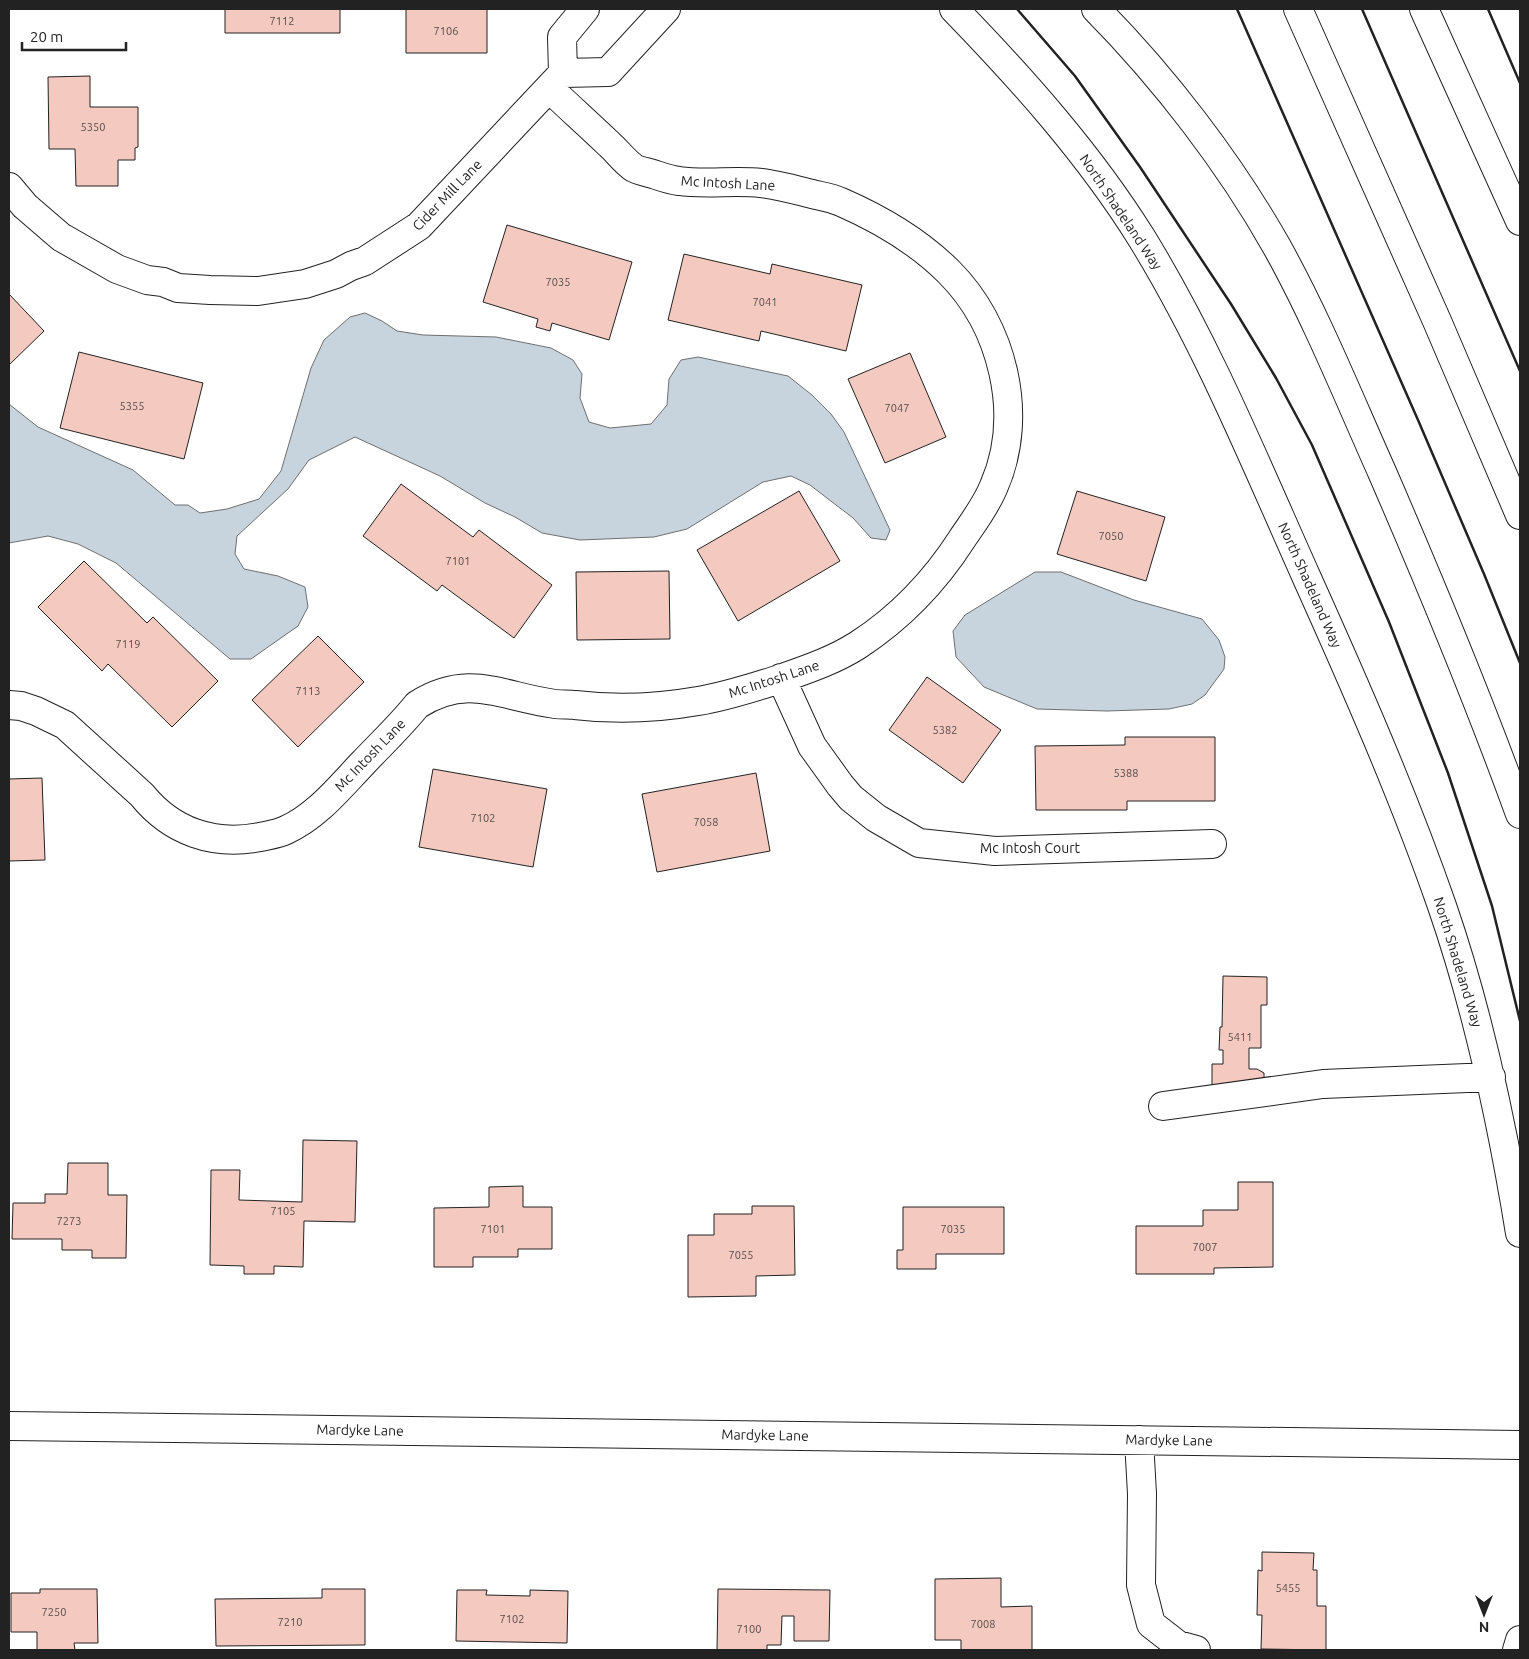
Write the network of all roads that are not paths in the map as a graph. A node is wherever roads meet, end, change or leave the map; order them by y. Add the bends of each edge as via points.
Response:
1 (585, 9) edge
2 (666, 9) edge
3 (954, 9) edge
4 (1096, 9) edge
5 (1298, 9) edge
6 (1424, 9) edge
7 (556, 81) junction
8 (9, 187) edge
9 (1520, 221) edge
10 (1520, 515) edge
11 (781, 678) junction
12 (9, 705) edge
13 (1520, 814) edge
14 (1212, 844) dead end
15 (1491, 1077) junction
16 (1163, 1106) dead end
17 (1520, 1233) edge
18 (9, 1426) edge
19 (1139, 1440) junction
20 (1520, 1445) edge
21 (1520, 1640) edge
22 (1196, 1650) edge
23 (1517, 1650) edge

1 - 7 main road via 562,37
2 - 7 main road via 608,72
3 - 15 main road, North Shadeland Way via 1039,102 1117,202 1161,270 1213,369 1396,782 1445,915
4 - 13 main road via 1153,72 1215,150 1249,199 1315,320 1419,557 1485,717
5 - 10 main road
6 - 9 main road
7 - 8 main road, Cider Mill Lane via 419,226 365,261 305,284 258,291 210,290 178,288 147,280 117,269 61,237 25,206
7 - 11 main road, Mc Intosh Lane via 635,168 681,182 761,183 793,188 840,202 885,223 913,241 950,273 988,324 1006,387 1007,435 995,485 981,513 944,566 904,610 857,646 812,668
11 - 12 main road, Mc Intosh Lane via 703,700 638,708 557,704 485,688 441,692 417,705 324,802 300,822 270,835 240,840 208,837 179,826 153,808 65,724 36,711
11 - 14 main road, Mc Intosh Court via 812,746 840,785 876,818 919,842 995,850
15 - 16 main road via 1323,1084
15 - 17 main road, North Shadeland Way
18 - 19 main road, Mardyke Lane
19 - 20 main road, Mardyke Lane
19 - 22 main road via 1141,1585 1151,1624 1178,1645
21 - 23 main road

